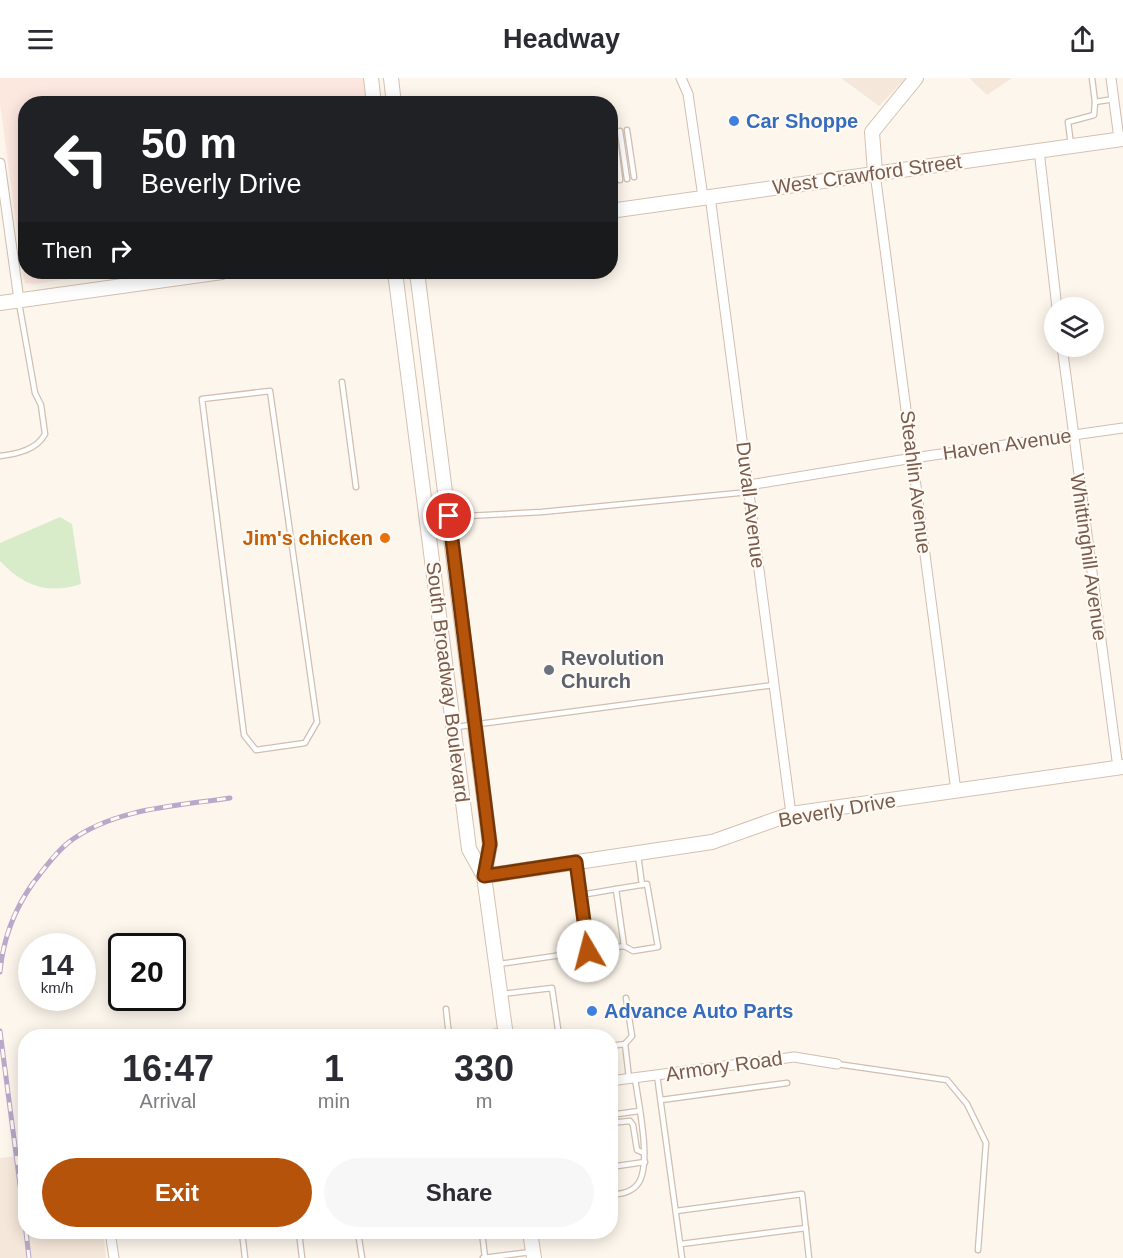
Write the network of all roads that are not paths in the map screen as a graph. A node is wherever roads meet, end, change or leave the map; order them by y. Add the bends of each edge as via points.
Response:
1 (371, 78) edge
2 (391, 78) edge
3 (681, 78) edge
4 (916, 78) edge
5 (1092, 78) edge
6 (1111, 78) edge
7 (373, 96) edge
8 (393, 96) edge
9 (1114, 99) junction
10 (1095, 102) junction
11 (627, 130) dead end
12 (620, 131) dead end
13 (1121, 139) edge
14 (1071, 146) junction
15 (1039, 150) junction
16 (618, 153) edge
17 (0, 163) edge
18 (875, 172) junction
19 (634, 177) dead end
20 (706, 196) junction
21 (618, 210) edge
22 (171, 279) edge
23 (396, 279) edge
24 (418, 279) edge
25 (1056, 297) edge
26 (18, 300) junction
27 (0, 303) edge
28 (1063, 357) edge
29 (342, 382) dead end
30 (1123, 428) edge
31 (1072, 435) junction
32 (0, 456) edge
33 (913, 458) junction
34 (356, 486) dead end
35 (749, 488) junction
36 (449, 516) junction
37 (427, 519) junction
38 (774, 685) junction
39 (474, 725) junction
40 (454, 728) junction
41 (244, 735) joint
42 (1120, 767) edge
43 (956, 791) junction
44 (791, 814) junction
45 (638, 853) junction
46 (576, 862) junction
47 (484, 876) junction
48 (642, 885) junction
49 (616, 889) junction
50 (580, 894) junction
51 (624, 946) junction
52 (588, 951) junction
53 (496, 964) junction
54 (500, 994) junction
55 (626, 998) dead end
56 (446, 1009) dead end
57 (448, 1029) edge
58 (504, 1029) edge
59 (558, 1029) edge
60 (625, 1044) junction
61 (618, 1045) edge
62 (837, 1064) joint
63 (657, 1075) junction
64 (632, 1078) junction
65 (618, 1080) edge
66 (787, 1083) dead end
67 (661, 1100) junction
68 (639, 1111) junction
69 (618, 1114) edge
70 (618, 1122) edge
71 (644, 1153) junction
72 (645, 1162) junction
73 (618, 1166) edge
74 (618, 1194) edge
75 (676, 1211) junction
76 (806, 1228) junction
77 (111, 1239) edge
78 (243, 1239) edge
79 (300, 1239) edge
80 (359, 1239) edge
81 (483, 1239) edge
82 (531, 1239) edge
83 (681, 1244) junction
84 (978, 1250) dead end
85 (533, 1255) edge
86 (114, 1258) edge
87 (245, 1258) edge
88 (302, 1258) edge
89 (362, 1258) edge
90 (484, 1258) edge
91 (682, 1258) edge
92 (809, 1258) edge

1 - 7 main road
2 - 8 main road
3 - 20 street, Duvall Avenue via 688,94
4 - 18 main road via 872,132
5 - 10 lane
6 - 9 street
9 - 10 lane
9 - 13 street
10 - 14 lane via 1094,115 1068,122
11 - 19 lane
12 - 16 lane via 623,179
13 - 14 main road, West Crawford Street
14 - 15 main road, West Crawford Street
15 - 18 main road, West Crawford Street
15 - 25 street
17 - 26 street
18 - 20 main road, West Crawford Street
18 - 33 street, Steahlin Avenue
20 - 21 main road, West Crawford Street
20 - 35 street, Duvall Avenue
22 - 26 main road
23 - 37 main road, South Broadway Boulevard
24 - 36 main road, South Broadway Boulevard
26 - 27 main road
26 - 32 lane via 45,434 29,449
28 - 31 street, Whittinghill Avenue
29 - 34 lane
30 - 31 street, Haven Avenue
31 - 33 street, Haven Avenue
31 - 42 street, Whittinghill Avenue
33 - 35 street, Haven Avenue
33 - 43 street, Steahlin Avenue
35 - 36 lane via 543,512
35 - 38 street, Duvall Avenue
36 - 37 lane
36 - 39 main road, South Broadway Boulevard
37 - 40 main road, South Broadway Boulevard
38 - 39 lane
38 - 44 street, Duvall Avenue
39 - 40 lane
39 - 47 main road, South Broadway Boulevard via 490,844
40 - 47 main road, South Broadway Boulevard via 469,849
41 - 41 lane via 202,399 270,391 318,722 305,743 256,750
42 - 43 main road, Beverly Drive
43 - 44 main road, Beverly Drive
44 - 45 main road, Beverly Drive via 712,842
45 - 46 main road, Beverly Drive
45 - 48 lane
46 - 47 main road, Beverly Drive
46 - 50 lane
47 - 53 main road, South Broadway Boulevard
48 - 49 lane
48 - 51 lane via 647,884 658,947 633,951
49 - 50 lane
49 - 51 lane
50 - 52 lane
51 - 52 lane
52 - 53 lane
53 - 54 main road, South Broadway Boulevard
54 - 58 main road, South Broadway Boulevard
54 - 59 lane via 552,988
55 - 60 lane via 632,1036
56 - 57 lane
60 - 61 lane
60 - 64 lane
62 - 63 street, Armory Road via 794,1056
62 - 84 lane via 947,1080 967,1104 986,1143
63 - 64 street, Armory Road
63 - 67 lane
64 - 65 street, Armory Road
64 - 68 lane
66 - 67 lane
67 - 75 lane
68 - 69 lane
68 - 71 lane
70 - 71 lane via 630,1121 637,1150
71 - 72 lane
72 - 73 lane
72 - 74 lane via 638,1184 629,1192
75 - 76 lane via 802,1194
75 - 83 lane
76 - 83 lane
76 - 92 lane
77 - 86 street
78 - 87 lane
79 - 88 lane
80 - 89 lane
81 - 90 lane
82 - 85 main road
83 - 91 lane
85 - 90 lane

